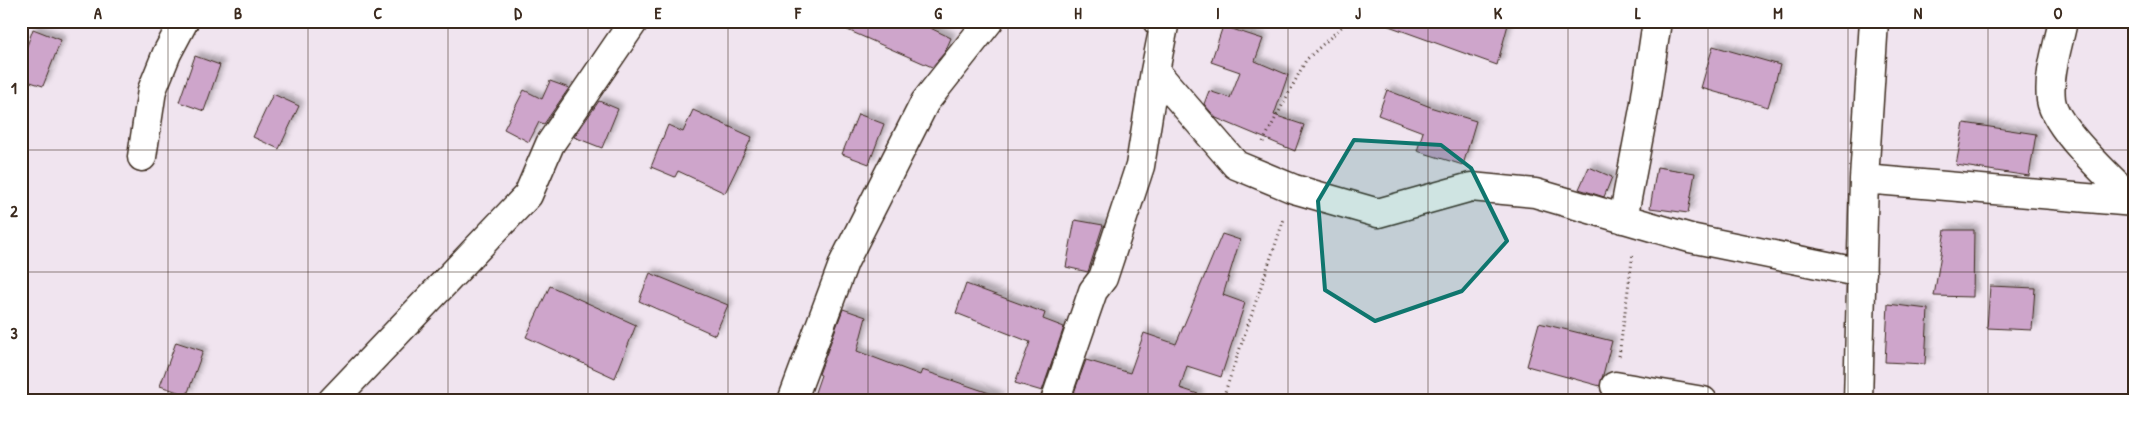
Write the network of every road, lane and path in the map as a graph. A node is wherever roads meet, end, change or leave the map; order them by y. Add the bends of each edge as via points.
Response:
1 (184, 21) edge
2 (634, 21) edge
3 (989, 21) edge
4 (1157, 21) edge
5 (1348, 21) edge
6 (1657, 21) edge
7 (1874, 21) edge
8 (2064, 21) edge
9 (1155, 71) junction
10 (142, 157) dead end
11 (1248, 170) junction
12 (1864, 179) junction
13 (1294, 189) junction
14 (2134, 202) edge
15 (1622, 219) junction
16 (1862, 273) junction
17 (1615, 386) joint
18 (332, 401) edge
19 (792, 401) edge
20 (1055, 401) edge
21 (1222, 401) edge
22 (1703, 401) edge
23 (1858, 401) edge

1 - 10 street via 152,90
2 - 18 street via 550,144 528,195
3 - 19 street via 925,102 844,262
4 - 9 street via 1164,26
5 - 11 path via 1306,60
6 - 15 street via 1644,109
7 - 12 street
8 - 14 street via 2052,73 2053,108 2068,134
9 - 11 street via 1236,165
9 - 20 street via 1140,166 1103,278 1094,292
11 - 13 street
12 - 14 street
12 - 16 street
13 - 15 street via 1378,214 1470,187 1535,193
13 - 21 path
15 - 16 street via 1690,238
15 - 17 path via 1633,252
16 - 23 street
17 - 22 street

